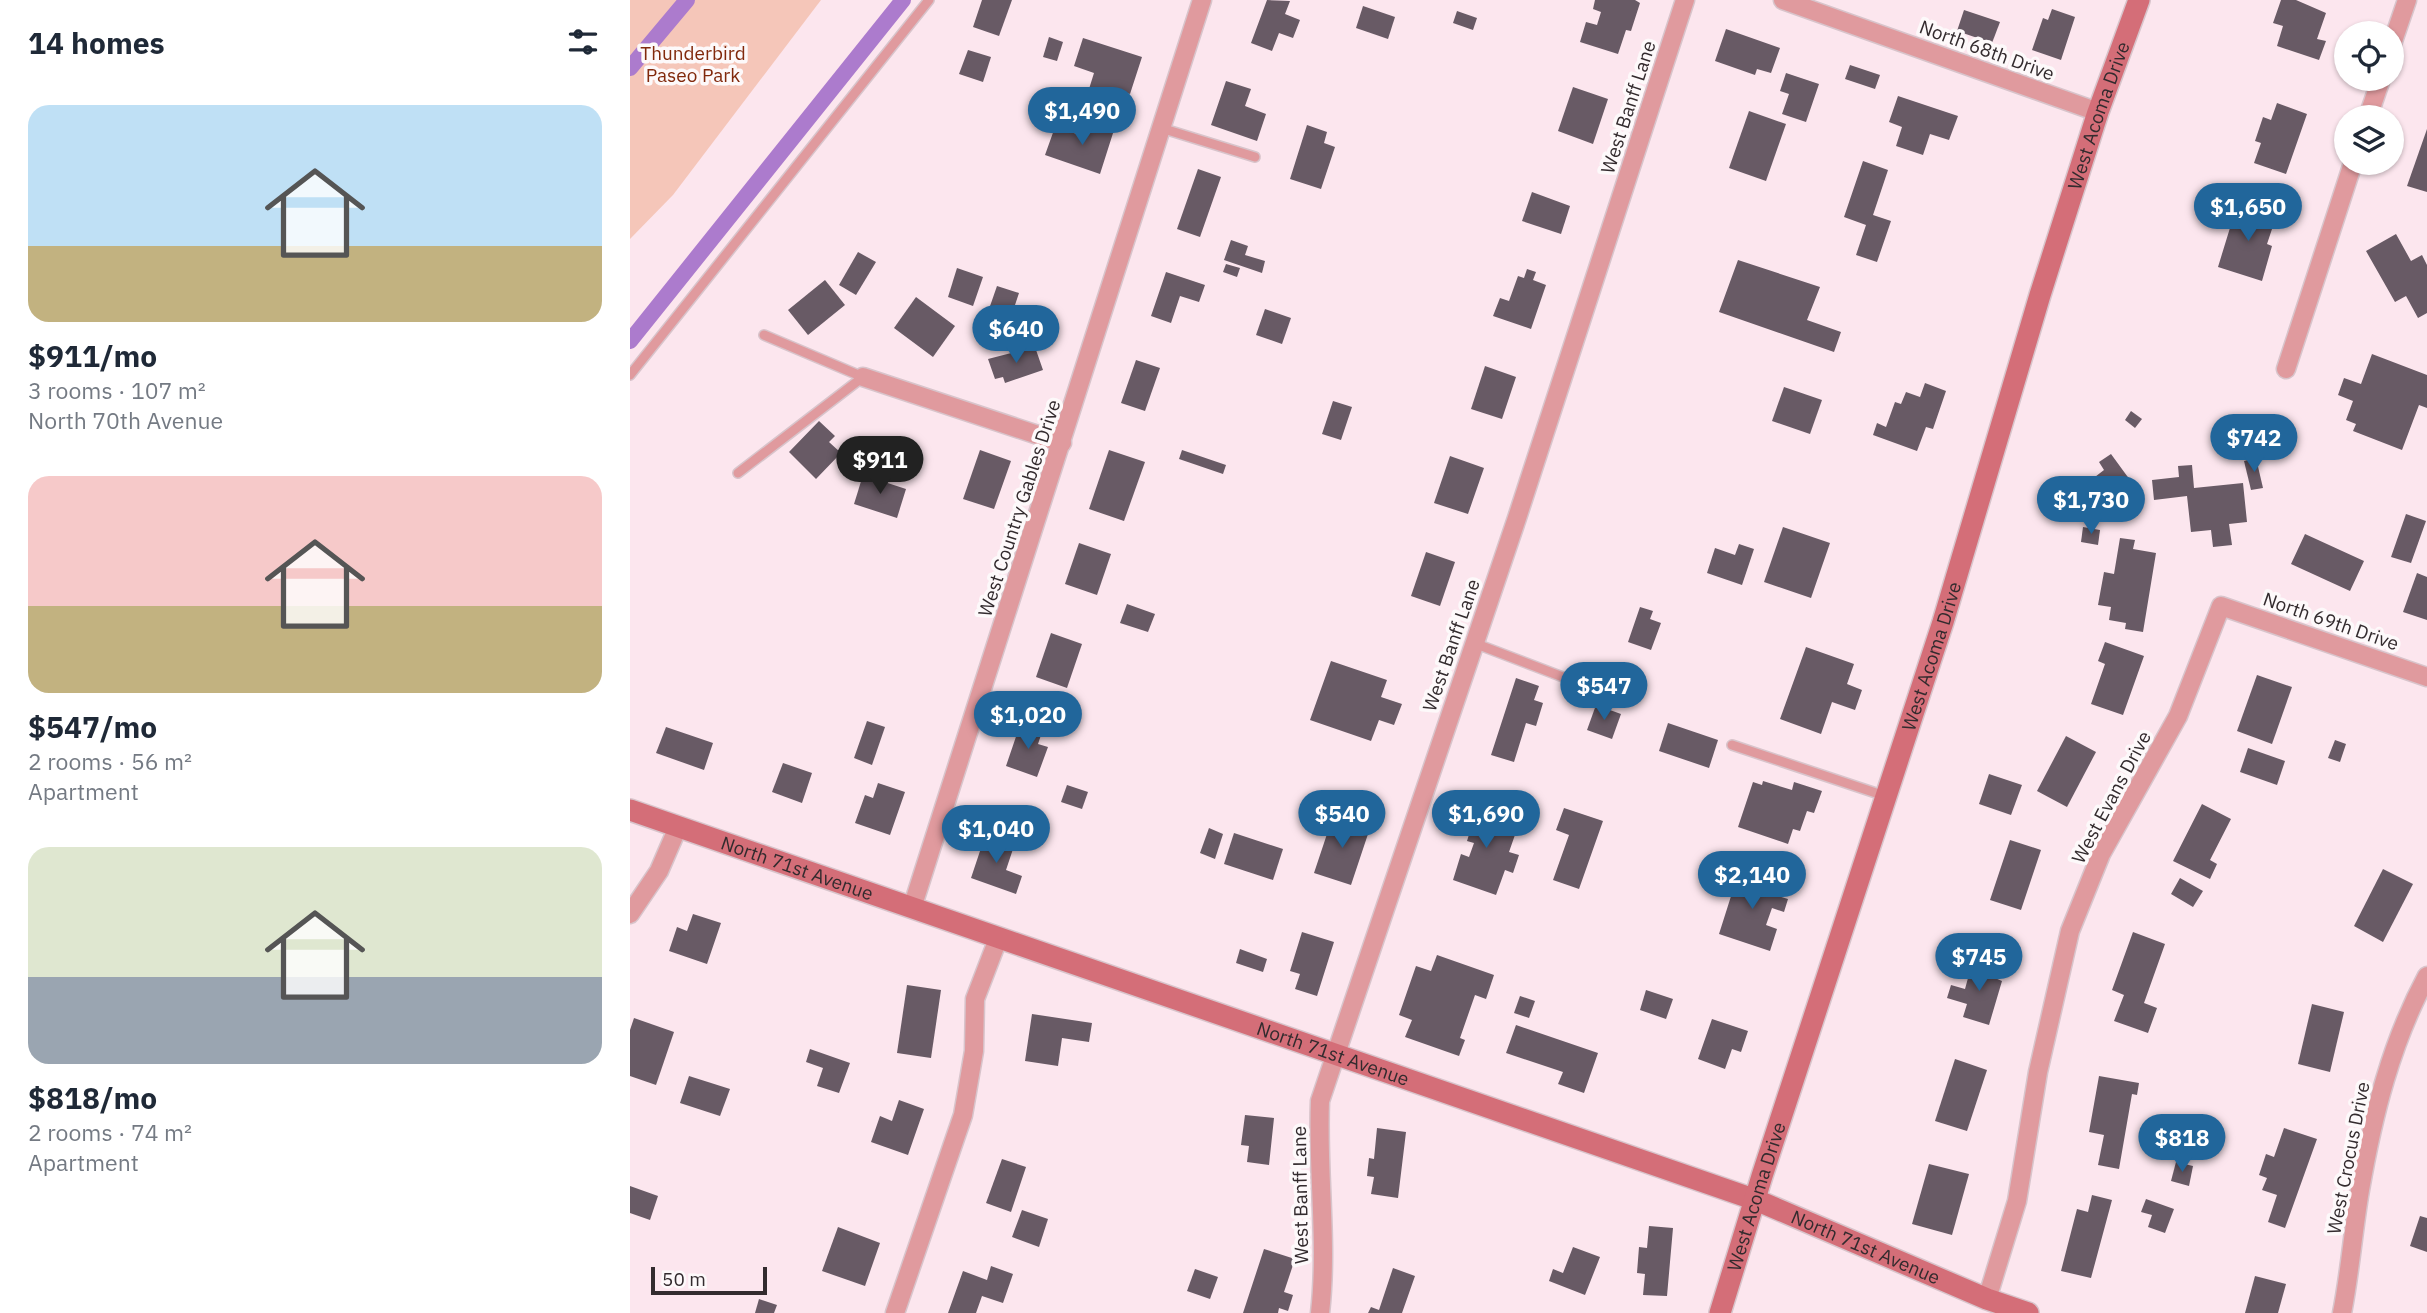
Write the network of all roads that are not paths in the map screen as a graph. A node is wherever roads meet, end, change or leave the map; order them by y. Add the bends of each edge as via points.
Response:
1 (929, 0) edge
2 (1202, 0) edge
3 (1685, 0) edge
4 (1783, 0) edge
5 (2139, 0) edge
6 (2407, 0) edge
7 (2400, 21) edge
8 (2098, 112) junction
9 (1161, 128) junction
10 (1255, 157) dead end
11 (2350, 175) edge
12 (764, 335) dead end
13 (2286, 369) dead end
14 (630, 375) edge
15 (863, 377) junction
16 (1062, 443) junction
17 (738, 473) dead end
18 (2221, 606) joint
19 (1474, 643) junction
20 (2427, 677) edge
21 (1588, 687) dead end
22 (1732, 745) dead end
23 (1887, 796) junction
24 (630, 810) edge
25 (678, 827) junction
26 (912, 908) junction
27 (630, 914) edge
28 (998, 939) junction
29 (2427, 976) edge
30 (1335, 1056) junction
31 (1756, 1200) junction
32 (1987, 1299) junction
33 (895, 1313) edge
34 (1320, 1313) edge
35 (1720, 1313) edge
36 (2028, 1313) edge
37 (2342, 1313) edge

1 - 14 lane
2 - 9 street, West Country Gables Drive
3 - 19 street, West Banff Lane
4 - 8 street, North 68th Drive
5 - 8 street, West Acoma Drive
6 - 7 street
8 - 23 street, West Acoma Drive
9 - 10 lane
9 - 16 street, West Country Gables Drive
11 - 13 street
12 - 15 lane
15 - 16 street
15 - 17 lane
16 - 26 street, West Country Gables Drive
18 - 20 street, North 69th Drive
18 - 32 street, West Evans Drive via 2178,716 2101,854 2070,931 2038,1072 2017,1201
19 - 21 lane
19 - 30 street, West Banff Lane
22 - 23 lane
23 - 31 street, West Acoma Drive
24 - 25 street, North 71st Avenue
25 - 26 street, North 71st Avenue
25 - 27 street via 659,871
26 - 28 street, North 71st Avenue
28 - 30 street, North 71st Avenue
28 - 33 street via 975,999 974,1051 963,1115
29 - 37 street, West Crocus Drive via 2400,1032 2378,1100
30 - 31 street, North 71st Avenue
30 - 34 street, West Banff Lane via 1320,1101 1324,1280
31 - 32 street, North 71st Avenue
31 - 35 street, West Acoma Drive
32 - 36 street, North 71st Avenue

